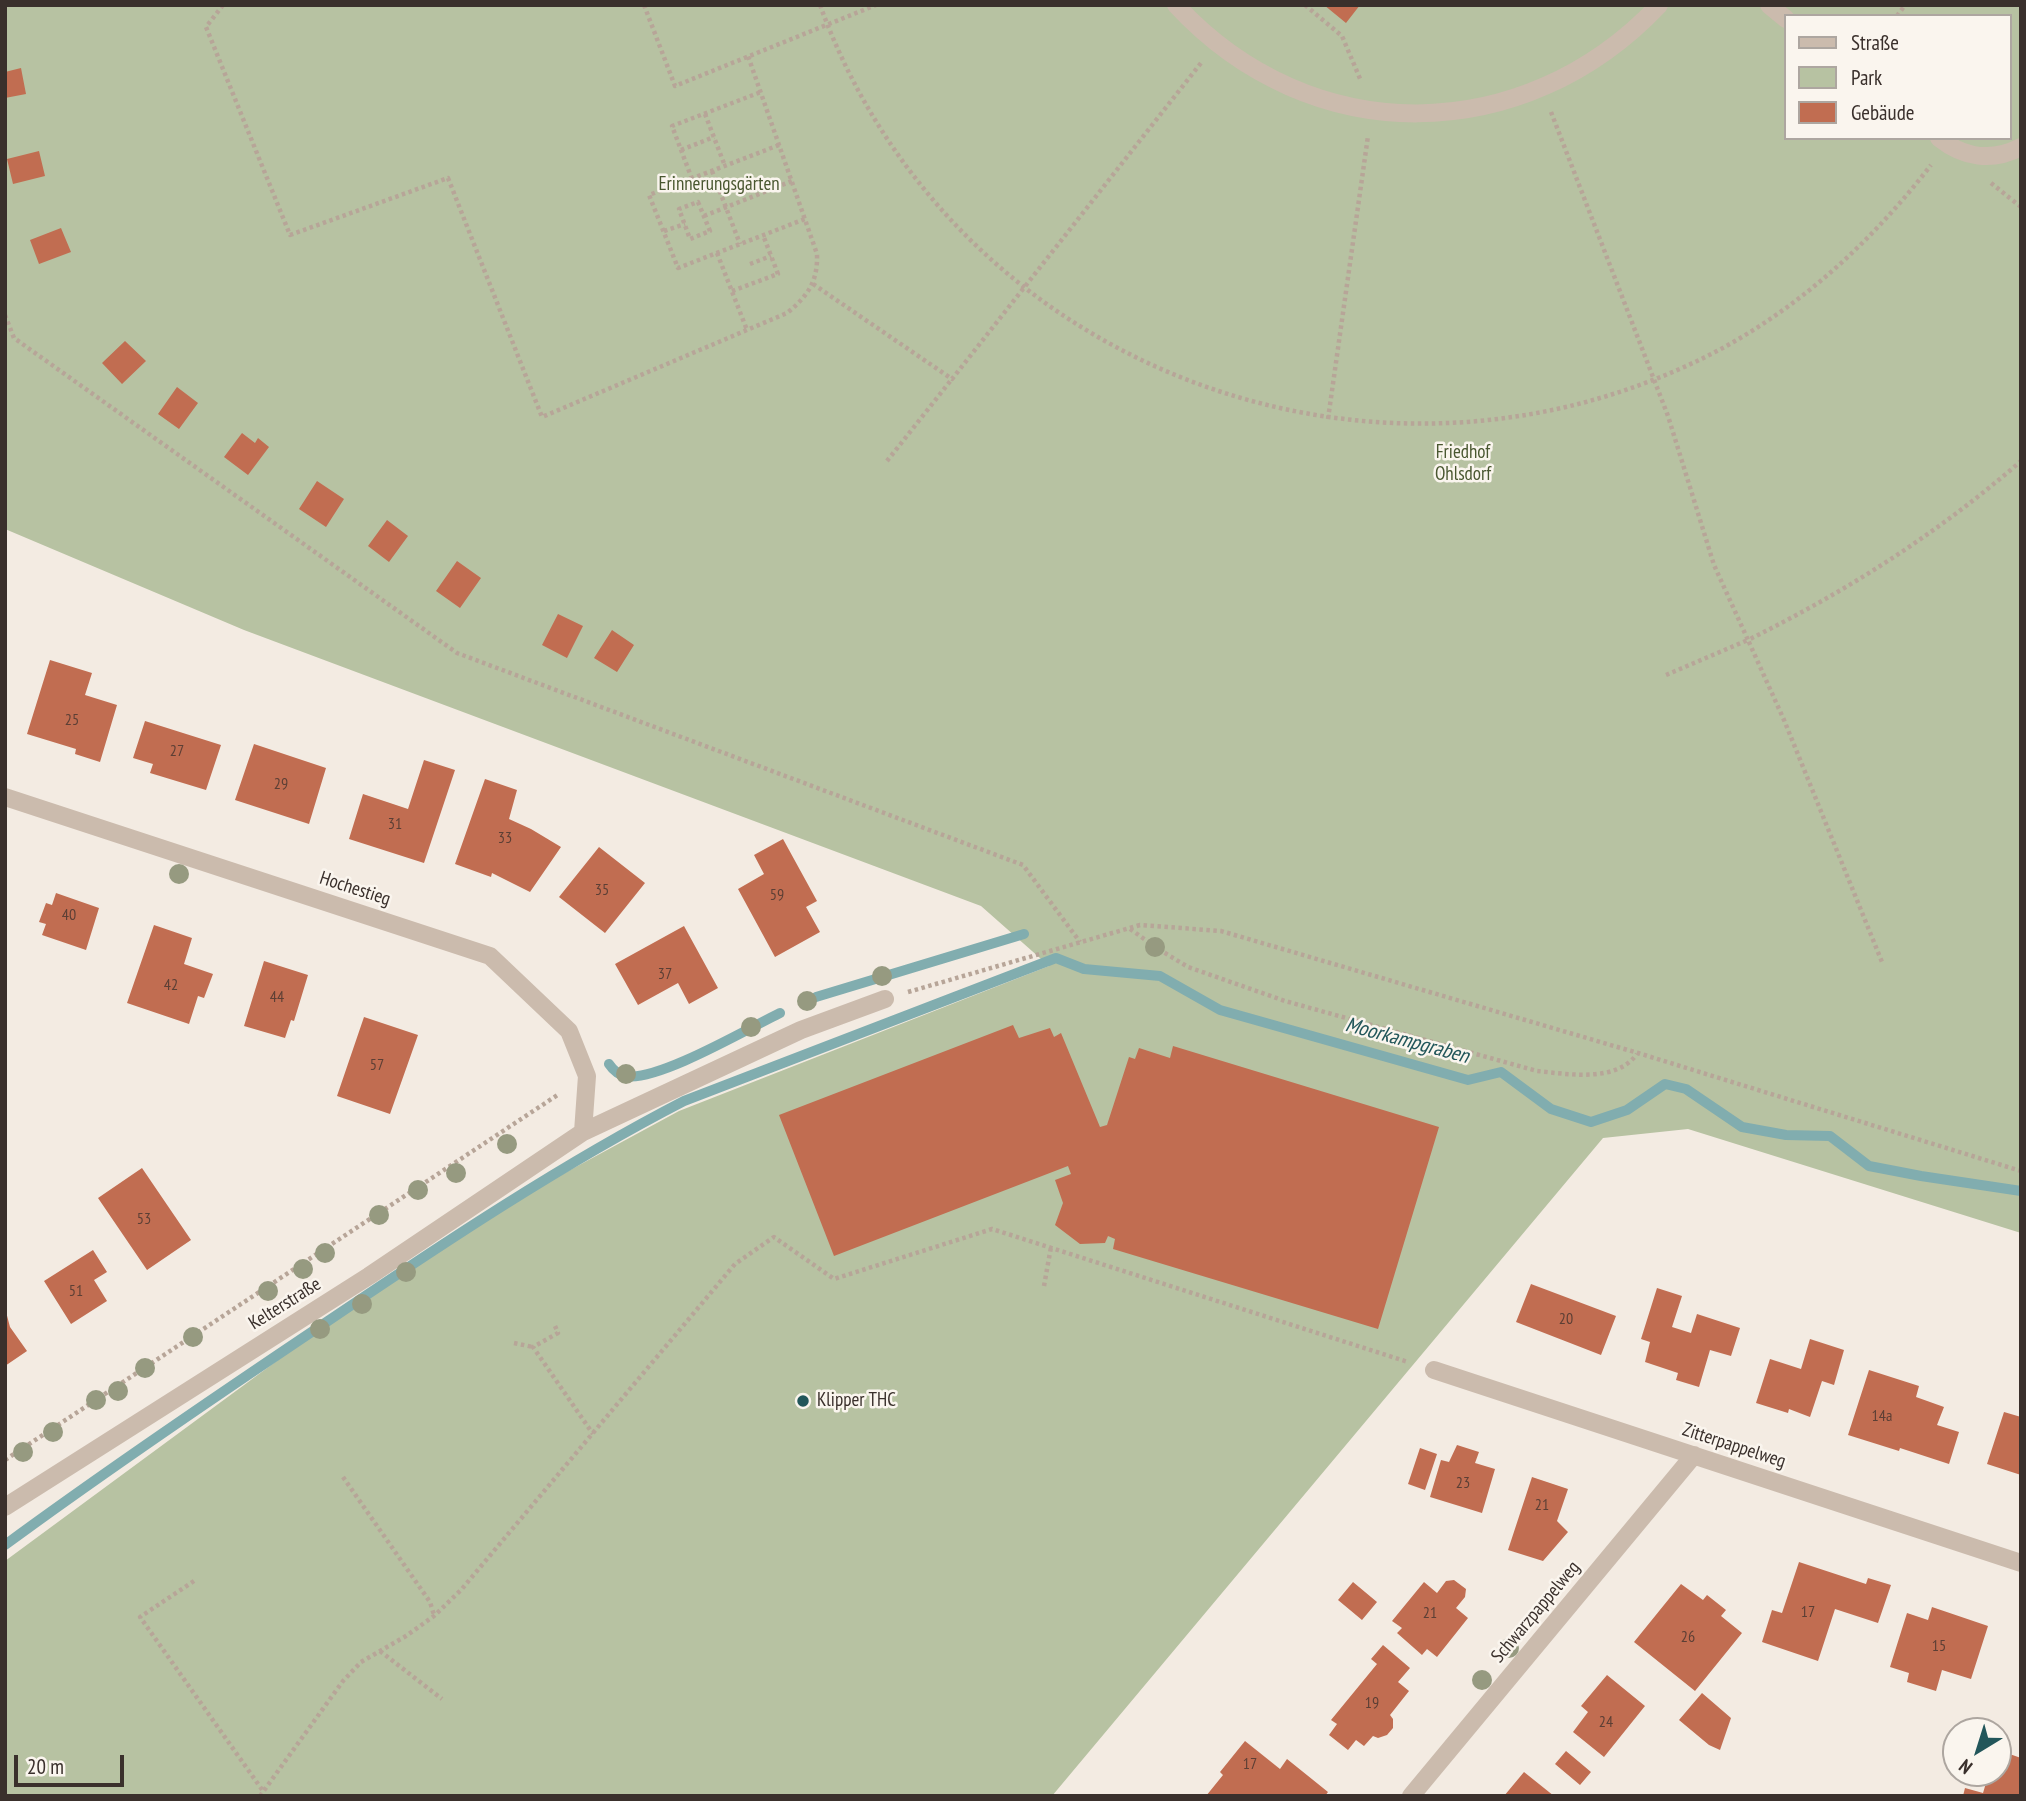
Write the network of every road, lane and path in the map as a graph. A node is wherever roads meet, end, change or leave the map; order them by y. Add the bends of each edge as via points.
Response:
1 (223, 5) edge
2 (644, 5) edge
3 (820, 5) edge
4 (876, 5) edge
5 (1176, 5) edge
6 (1305, 5) edge
7 (1659, 5) edge
8 (1769, 5) edge
9 (1784, 17) edge
10 (827, 25) junction
11 (1217, 43) junction
12 (748, 55) junction
13 (1542, 89) junction
14 (761, 92) junction
15 (1372, 110) junction
16 (705, 114) junction
17 (714, 137) junction
18 (1943, 142) edge
19 (779, 145) junction
20 (2021, 147) edge
21 (681, 150) junction
22 (725, 166) junction
23 (712, 171) junction
24 (692, 179) junction
25 (792, 181) junction
26 (725, 207) junction
27 (704, 216) junction
28 (805, 219) junction
29 (685, 224) junction
30 (664, 231) junction
31 (763, 235) junction
32 (740, 244) junction
33 (717, 253) junction
34 (771, 256) junction
35 (750, 264) dead end
36 (813, 284) junction
37 (1024, 288) junction
38 (732, 291) junction
39 (5, 315) edge
40 (747, 330) junction
41 (14, 338) junction
42 (5, 342) edge
43 (952, 379) junction
44 (1654, 379) junction
45 (1328, 419) junction
46 (887, 461) dead end
47 (2021, 461) edge
48 (1748, 640) junction
49 (1666, 675) dead end
50 (5, 797) edge
51 (1129, 928) junction
52 (1080, 942) junction
53 (1882, 962) dead end
54 (885, 999) joint
55 (1638, 1053) junction
56 (587, 1076) junction
57 (583, 1132) junction
58 (2021, 1171) edge
59 (1051, 1247) junction
60 (1044, 1286) dead end
61 (555, 1326) dead end
62 (514, 1343) dead end
63 (533, 1348) junction
64 (1434, 1370) joint
65 (593, 1434) junction
66 (1693, 1455) junction
67 (5, 1460) edge
68 (343, 1477) dead end
69 (5, 1507) edge
70 (2021, 1563) edge
71 (194, 1581) dead end
72 (434, 1616) junction
73 (380, 1651) junction
74 (442, 1699) dead end
75 (262, 1793) edge
76 (1410, 1796) edge

1 - 40 path via 206,27 290,236 448,178 542,417
2 - 12 path via 675,86
3 - 10 path
4 - 10 path
5 - 11 street
6 - 15 path via 1342,36
7 - 13 street via 1609,51
8 - 9 street
10 - 12 path
10 - 37 path via 866,105 916,179 975,245
11 - 15 street via 1285,85 1328,101
11 - 37 path
12 - 14 path
13 - 15 street via 1464,110 1419,114
13 - 44 path
14 - 16 path
14 - 19 path
15 - 45 path
16 - 17 path
16 - 21 path via 672,126
17 - 21 path
17 - 22 path
18 - 20 street via 1983,157
18 - 44 path via 1893,211 1829,275 1757,327
19 - 22 path
19 - 25 path
21 - 24 path
22 - 23 path
23 - 24 path
23 - 26 path
24 - 30 path via 649,195
25 - 26 path
25 - 28 path
26 - 27 path
26 - 32 path
27 - 29 path via 698,202 679,209
27 - 29 path via 710,231 690,239
28 - 31 path
28 - 36 path via 817,254
29 - 30 path
30 - 33 path via 678,268
31 - 32 path
31 - 34 path
32 - 33 path
33 - 38 path
34 - 35 path
34 - 38 path via 778,274
36 - 40 path via 787,313
36 - 43 path
37 - 43 path
37 - 45 path via 1079,327 1158,369 1241,400
38 - 40 path
39 - 41 path
41 - 42 path
41 - 52 path via 457,653 1023,865
43 - 46 path
44 - 45 path via 1597,399 1510,418 1421,425
44 - 48 path via 1714,565
47 - 48 path via 1941,526 1878,569
48 - 49 path
48 - 53 path
50 - 56 street, Hochestieg via 490,956 569,1031
51 - 52 path
51 - 55 path via 1221,931
51 - 55 path via 1188,967 1285,1001 1537,1071 1578,1075 1615,1070
52 - 54 path
54 - 57 street, Kelterstraße via 801,1030
55 - 58 path
56 - 57 street, Hochestieg
56 - 67 path
57 - 69 street, Kelterstraße via 369,1276
59 - 60 path
59 - 64 path
59 - 65 path via 992,1229 834,1279 774,1237 735,1264
61 - 63 path via 558,1333
62 - 63 path
63 - 65 path
64 - 66 street, Zitterpappelweg
65 - 72 path
66 - 70 street, Zitterpappelweg
66 - 76 street, Schwarzpappelweg
68 - 72 path via 430,1602
71 - 75 path via 140,1617
72 - 73 path
73 - 74 path
73 - 75 path via 343,1681

